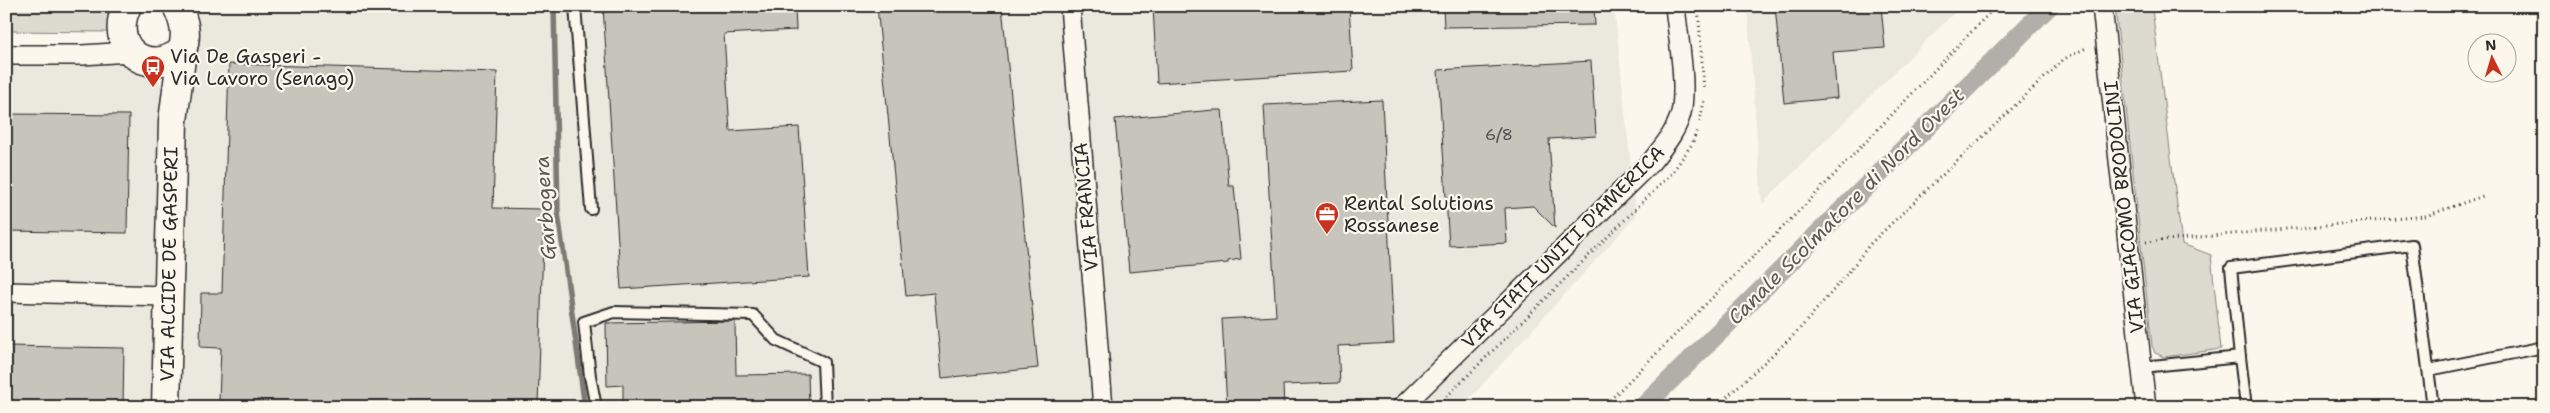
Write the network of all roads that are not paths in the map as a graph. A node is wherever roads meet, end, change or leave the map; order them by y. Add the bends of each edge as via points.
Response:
1 (127, 6) edge
2 (177, 6) edge
3 (575, 6) edge
4 (1070, 6) edge
5 (1675, 6) edge
6 (2102, 6) edge
7 (133, 49) junction
8 (182, 50) junction
9 (6, 54) edge
10 (173, 121) junction
11 (591, 209) dead end
12 (6, 292) edge
13 (167, 296) junction
14 (2544, 347) edge
15 (2240, 357) junction
16 (2142, 367) junction
17 (2429, 370) junction
18 (166, 407) edge
19 (596, 407) edge
20 (825, 407) edge
21 (1103, 407) edge
22 (1402, 407) edge
23 (2146, 407) edge
24 (2246, 407) edge
25 (2433, 407) edge

1 - 7 street via 120,24
2 - 8 street, VIA ALCIDE DE GASPERI via 185,29 186,41
3 - 11 lane
4 - 21 street, VIA FRANCIA
5 - 22 street, VIA STATI UNITI D'AMERICA via 1682,109 1670,138 1651,162
6 - 16 street, VIA GIACOMO BRODOLINI
7 - 8 street via 169,60
7 - 9 street via 82,55
7 - 10 street, VIA ALCIDE DE GASPERI via 168,90
8 - 10 street, VIA ALCIDE DE GASPERI
10 - 13 street, VIA ALCIDE DE GASPERI
12 - 13 street
13 - 18 street, VIA ALCIDE DE GASPERI
14 - 17 lane
15 - 16 lane
15 - 17 lane via 2231,268 2412,245
15 - 24 lane
16 - 23 street, VIA GIACOMO BRODOLINI
17 - 25 lane
19 - 20 lane via 584,322 614,312 753,315 776,340 823,362

